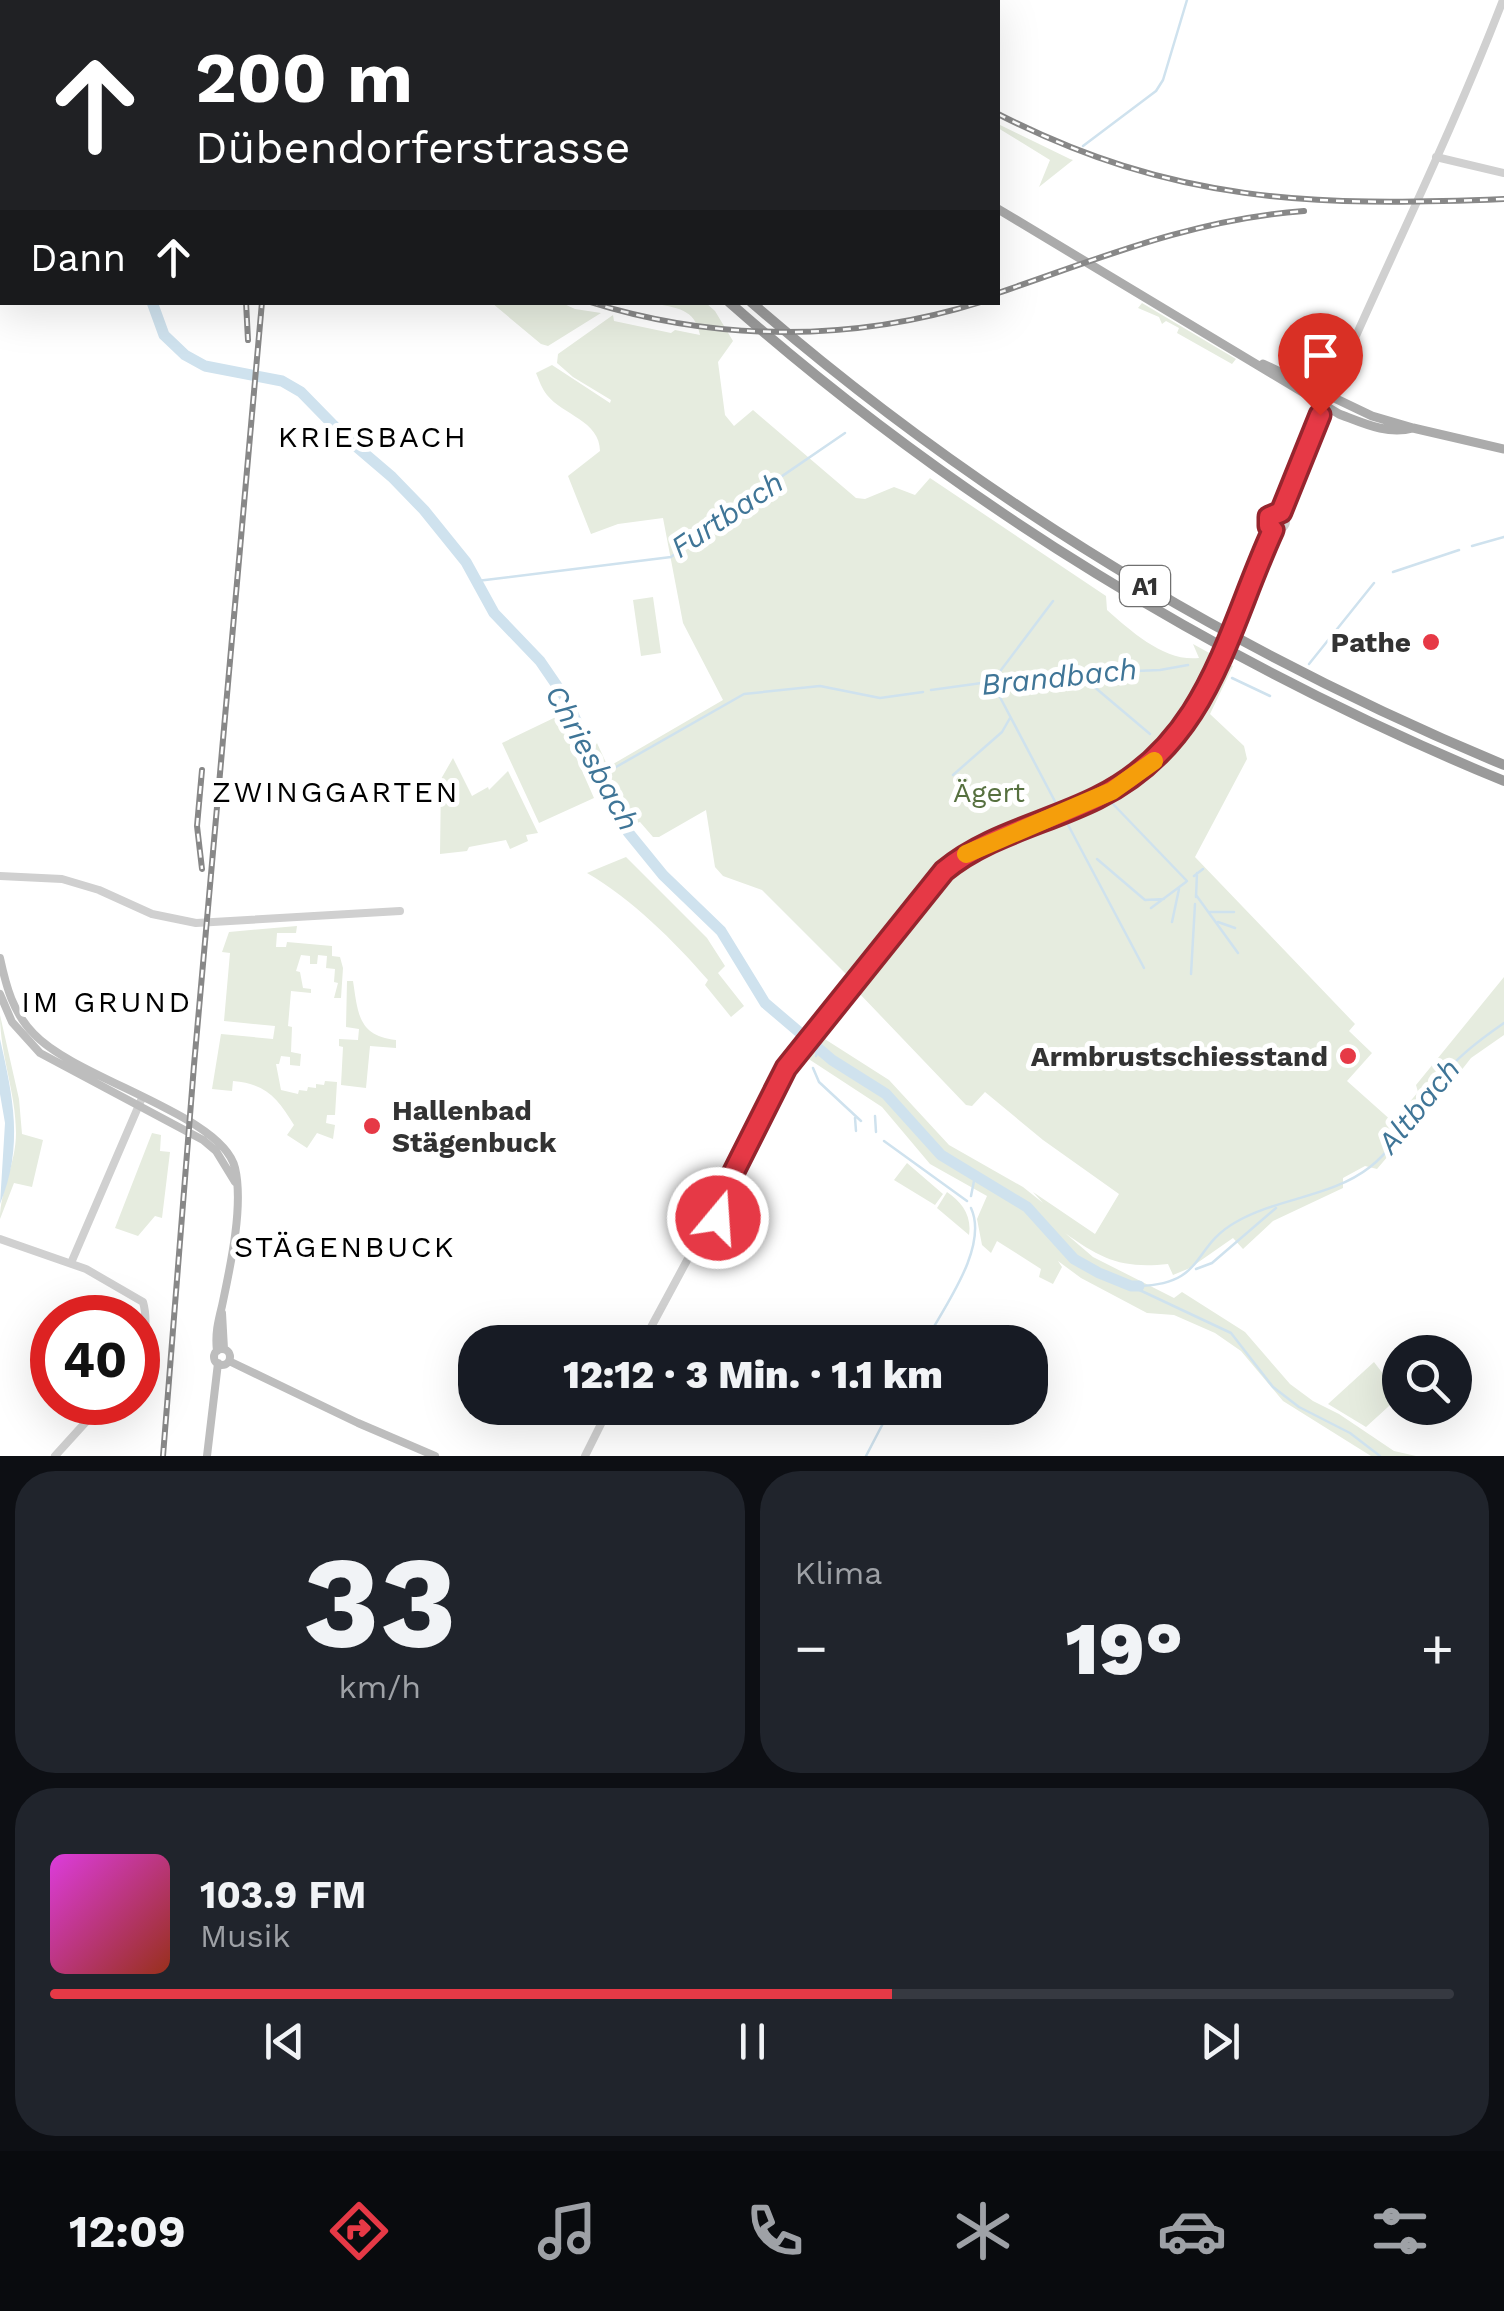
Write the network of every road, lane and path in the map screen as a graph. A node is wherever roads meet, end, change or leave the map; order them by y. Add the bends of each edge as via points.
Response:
1 (1503, 0) edge
2 (1436, 157) junction
3 (1504, 174) edge
4 (1000, 210) edge
5 (733, 305) edge
6 (756, 305) edge
7 (1327, 401) junction
8 (1504, 449) edge
9 (1504, 765) edge
10 (1504, 781) edge
11 (0, 876) edge
12 (400, 911) dead end
13 (0, 958) edge
14 (0, 994) edge
15 (140, 1102) junction
16 (0, 1238) edge
17 (71, 1262) junction
18 (130, 1295) edge
19 (651, 1325) edge
20 (220, 1350) junction
21 (229, 1360) junction
22 (218, 1364) junction
23 (83, 1425) edge
24 (600, 1425) edge
25 (55, 1456) edge
26 (206, 1456) edge
27 (436, 1456) edge
28 (585, 1456) edge

1 - 2 street
2 - 3 street
2 - 7 street
4 - 7 main road via 1279,380
5 - 10 highway, A1 via 905,444 1085,567 1289,682
6 - 9 highway, A1 via 912,432 1093,554 1296,669
7 - 8 main road via 1339,414 1384,430 1413,428
7 - 19 street, bridge via 1281,512 1285,526 1273,530 1189,720 1133,778 971,851 944,871 781,1077 714,1211 701,1215 705,1227
11 - 12 street via 73,882 152,914 196,923
13 - 15 main road via 14,1006 32,1033
14 - 15 main road via 12,1022 40,1053
15 - 17 street
15 - 20 main road via 210,1145 237,1185
16 - 17 street
17 - 18 street
20 - 21 main road
20 - 22 main road via 214,1356
21 - 22 main road
21 - 27 main road
22 - 26 main road
23 - 25 street
24 - 28 street

